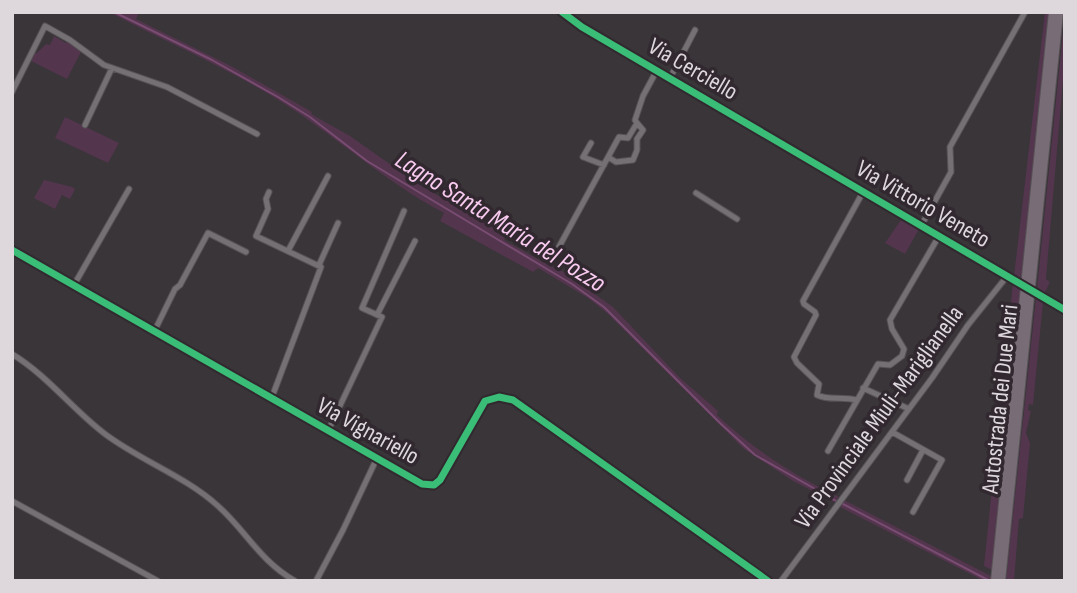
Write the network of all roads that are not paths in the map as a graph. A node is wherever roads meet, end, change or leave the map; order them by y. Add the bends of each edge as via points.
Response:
1 (562, 12) edge
2 (1025, 12) edge
3 (1053, 12) edge
4 (1059, 12) edge
5 (695, 30) dead end
6 (112, 68) junction
7 (657, 70) junction
8 (670, 78) junction
9 (12, 92) edge
10 (637, 122) junction
11 (85, 125) dead end
12 (257, 134) dead end
13 (629, 135) junction
14 (637, 140) junction
15 (591, 143) dead end
16 (608, 157) junction
17 (805, 159) joint
18 (604, 165) junction
19 (328, 176) dead end
20 (129, 189) dead end
21 (269, 192) dead end
22 (863, 192) junction
23 (696, 193) dead end
24 (404, 211) dead end
25 (737, 219) dead end
26 (338, 223) dead end
27 (921, 226) junction
28 (939, 236) junction
29 (415, 241) dead end
30 (12, 250) edge
31 (288, 251) junction
32 (246, 252) dead end
33 (554, 256) dead end
34 (319, 265) junction
35 (1008, 275) junction
36 (1020, 283) dead end
37 (74, 285) junction
38 (1035, 292) dead end
39 (1065, 301) edge
40 (1063, 309) edge
41 (377, 315) junction
42 (154, 332) junction
43 (12, 354) edge
44 (863, 388) junction
45 (272, 397) junction
46 (856, 400) junction
47 (909, 410) junction
48 (328, 431) junction
49 (892, 432) junction
50 (923, 450) junction
51 (828, 451) dead end
52 (377, 458) junction
53 (907, 480) dead end
54 (12, 501) edge
55 (913, 512) dead end
56 (284, 578) edge
57 (158, 581) edge
58 (295, 581) edge
59 (316, 581) edge
60 (768, 581) edge
61 (781, 581) edge
62 (995, 581) edge
63 (1001, 581) edge

1 - 7 street, Via Cerciello
2 - 27 street via 950,148 950,172
3 - 62 highway, Autostrada dei Due Mari
4 - 63 highway, Autostrada dei Due Mari
5 - 8 street
6 - 9 street via 45,26
6 - 11 street
6 - 12 street via 167,87
7 - 8 street, Via Cerciello
7 - 10 street via 643,96
8 - 17 street, Via Cerciello
10 - 13 street
10 - 14 street via 643,130
13 - 14 street
13 - 16 street via 619,137
14 - 16 street via 633,160 616,162
15 - 18 street via 583,157
16 - 18 street
17 - 22 street, Via Vittorio Veneto
18 - 33 street
19 - 31 street
20 - 37 street
21 - 31 street via 268,209 256,236
22 - 27 street, Via Vittorio Veneto
22 - 46 street via 803,301 816,315 794,357 819,384 817,395
23 - 25 street
24 - 41 street via 362,308
26 - 34 street
27 - 28 street, Via Vittorio Veneto
28 - 35 street, Via Vittorio Veneto
28 - 44 street via 890,320 904,349 902,356 890,365 878,364
29 - 41 street
30 - 37 street, Via Vignariello
31 - 34 street
32 - 42 street via 208,233
34 - 45 street
35 - 36 street, Via Vittorio Veneto
35 - 47 street, Via Provinciale Miuli-Mariglianella
37 - 42 street, Via Vignariello
38 - 40 street
39 - 40 street
41 - 48 street via 382,317
42 - 45 street, Via Vignariello
43 - 56 street via 106,434 218,506
44 - 46 street
44 - 47 street
45 - 48 street, Via Vignariello
46 - 51 street
47 - 49 street, Via Provinciale Miuli-Mariglianella
48 - 52 street, Via Vignariello
49 - 50 street
49 - 61 street, Via Provinciale Miuli-Mariglianella
50 - 53 street
50 - 55 street via 942,461
52 - 59 street, Via Vignariello
52 - 60 street, Via Vignariello via 422,484 435,485 485,401 499,397 513,401
54 - 57 street
56 - 58 street

